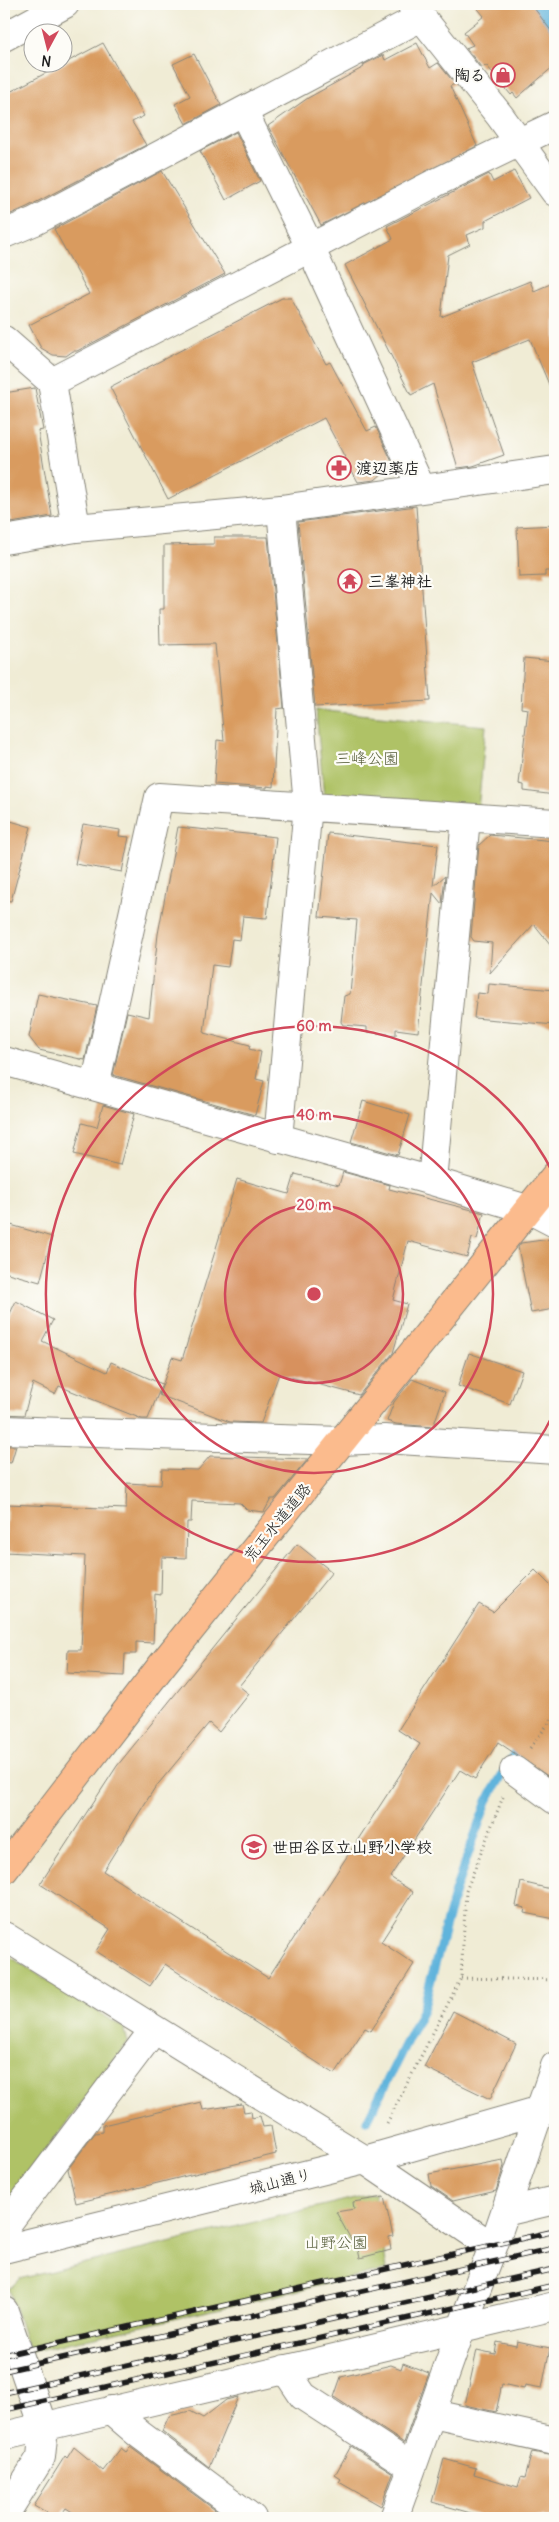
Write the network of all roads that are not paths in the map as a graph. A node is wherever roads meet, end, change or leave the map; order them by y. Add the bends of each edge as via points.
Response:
1 (65, 4) edge
2 (416, 10) edge
3 (4, 37) edge
4 (243, 112) junction
5 (555, 125) edge
6 (519, 142) junction
7 (555, 192) edge
8 (4, 234) edge
9 (310, 247) junction
10 (4, 340) edge
11 (52, 382) junction
12 (555, 470) edge
13 (421, 488) junction
14 (282, 509) junction
15 (76, 528) junction
16 (4, 540) edge
17 (308, 805) junction
18 (466, 818) junction
19 (555, 823) edge
20 (4, 1061) edge
21 (95, 1086) junction
22 (278, 1139) junction
23 (555, 1176) edge
24 (432, 1181) junction
25 (530, 1210) junction
26 (555, 1222) edge
27 (4, 1430) edge
28 (342, 1441) junction
29 (555, 1450) edge
30 (514, 1770) road end
31 (555, 1800) edge
32 (4, 1870) edge
33 (4, 1936) edge
34 (154, 2031) junction
35 (555, 2066) edge
36 (548, 2108) edge
37 (365, 2160) junction
38 (555, 2200) edge
39 (505, 2212) junction
40 (4, 2228) edge
41 (493, 2247) junction
42 (4, 2249) edge
43 (555, 2306) edge
44 (4, 2311) edge
45 (462, 2327) junction
46 (284, 2369) junction
47 (111, 2410) junction
48 (432, 2414) junction
49 (44, 2427) junction
50 (4, 2436) edge
51 (555, 2441) edge
52 (412, 2468) junction
53 (4, 2516) edge
54 (252, 2518) edge
55 (394, 2518) edge

1 - 3 street
2 - 4 street
2 - 6 street
4 - 8 street via 35,221
4 - 9 street
5 - 6 street
6 - 7 street
6 - 9 street
9 - 11 street
9 - 13 street
10 - 11 street
11 - 15 street
12 - 13 street
13 - 14 street
14 - 15 street
14 - 17 street
15 - 16 street
17 - 18 street
17 - 21 street via 159,797
17 - 22 street
18 - 19 street
18 - 24 street
20 - 21 street
21 - 22 street
22 - 24 street
23 - 25 main road, 荒玉水道道路
24 - 25 street
25 - 26 street
25 - 28 main road, 荒玉水道道路
27 - 28 street
28 - 29 street via 384,1439
28 - 32 main road, 荒玉水道道路 via 162,1665
30 - 31 street
33 - 34 street
34 - 37 street
34 - 40 street
35 - 36 street
36 - 37 street, 城山通り
36 - 39 street
37 - 41 street
37 - 42 street, 城山通り
38 - 39 street
39 - 41 street
41 - 45 street
43 - 45 street
44 - 49 street
45 - 46 street
45 - 48 street
46 - 47 street
46 - 52 street via 303,2396
47 - 49 street
47 - 54 street
48 - 51 street
48 - 52 street
49 - 50 street
49 - 53 street via 41,2457
52 - 55 street

